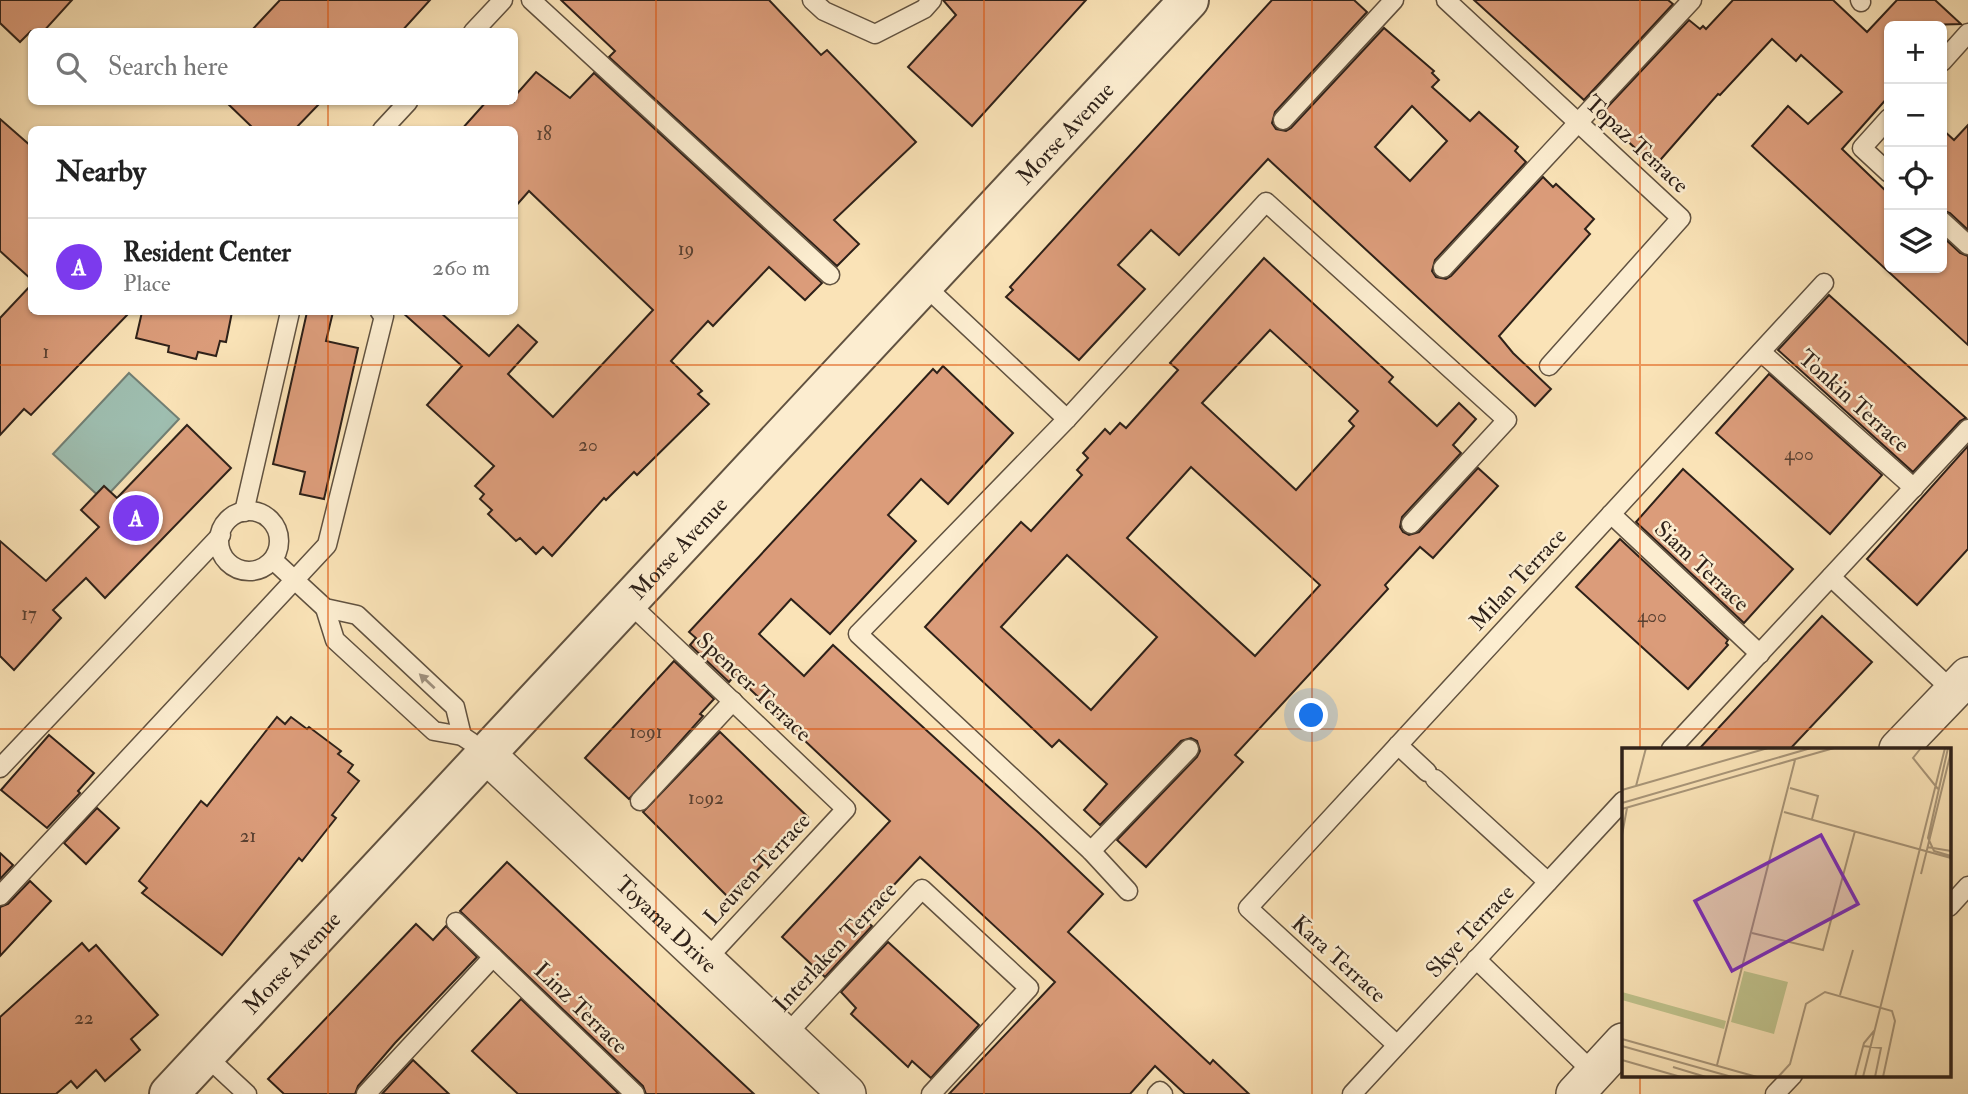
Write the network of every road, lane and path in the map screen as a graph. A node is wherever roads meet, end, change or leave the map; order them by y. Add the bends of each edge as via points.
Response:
1 (503, 0) edge
2 (531, 0) edge
3 (812, 0) edge
4 (932, 0) edge
5 (1189, 0) edge
6 (1394, 0) edge
7 (1446, 0) edge
8 (1692, 0) edge
9 (477, 28) edge
10 (1968, 33) edge
11 (1947, 56) edge
12 (405, 105) edge
13 (1283, 120) dead end
14 (1578, 122) junction
15 (1884, 124) edge
16 (386, 126) edge
17 (1884, 168) edge
18 (1947, 226) edge
19 (1968, 245) edge
20 (1443, 268) dead end
21 (831, 275) dead end
22 (1824, 283) dead end
23 (924, 285) junction
24 (289, 315) edge
25 (383, 315) edge
26 (1761, 352) junction
27 (1549, 366) dead end
28 (1067, 419) junction
29 (1968, 429) edge
30 (1914, 488) junction
31 (244, 512) junction
32 (1611, 514) junction
33 (1411, 524) dead end
34 (221, 535) junction
35 (273, 560) junction
36 (1830, 577) junction
37 (295, 582) junction
38 (628, 602) junction
39 (325, 608) junction
40 (1760, 654) junction
41 (1961, 684) edge
42 (733, 701) junction
43 (474, 745) junction
44 (1398, 745) junction
45 (1672, 748) edge
46 (1899, 748) edge
47 (1189, 749) dead end
48 (0, 768) edge
49 (640, 801) dead end
50 (1622, 802) edge
51 (846, 809) joint
52 (1091, 851) junction
53 (1548, 882) junction
54 (1968, 886) edge
55 (1128, 891) dead end
56 (0, 896) edge
57 (1951, 905) edge
58 (1248, 908) joint
59 (456, 922) dead end
60 (493, 957) junction
61 (1476, 960) junction
62 (704, 962) junction
63 (785, 1036) junction
64 (1622, 1043) edge
65 (1397, 1045) junction
66 (206, 1056) junction
67 (1792, 1076) edge
68 (1585, 1084) edge
69 (838, 1091) edge
70 (169, 1094) edge
71 (247, 1094) edge
72 (366, 1094) edge
73 (635, 1094) edge
74 (931, 1094) edge
75 (1157, 1094) edge
76 (1163, 1094) edge
77 (1352, 1094) edge
78 (1775, 1094) edge

1 - 9 lane
2 - 21 lane
3 - 4 lane via 824,11 875,34 924,9
5 - 23 street, Morse Avenue
6 - 13 lane
7 - 14 lane, Topaz Terrace
8 - 14 lane
10 - 11 lane
12 - 16 lane
14 - 20 lane
14 - 27 lane, Topaz Terrace via 1681,218
15 - 17 lane via 1862,148
18 - 19 lane
22 - 26 lane, Milan Terrace
23 - 28 lane
23 - 38 street, Morse Avenue
24 - 31 lane
25 - 37 lane via 327,545
26 - 30 lane, Tonkin Terrace
26 - 32 lane, Milan Terrace
28 - 33 lane via 1266,202 1507,420
28 - 52 lane via 858,634
29 - 30 lane
30 - 36 lane
31 - 34 lane via 228,520
31 - 35 lane via 264,515 272,522 279,541
32 - 40 lane, Siam Terrace
32 - 44 lane, Milan Terrace
34 - 35 lane via 223,555 236,568 255,571
34 - 48 lane
35 - 37 lane
36 - 40 lane
36 - 41 lane
37 - 39 lane
37 - 56 lane
38 - 42 lane, Spencer Terrace
38 - 43 street, Morse Avenue
43 -> 39 lane via 455,707 367,624 357,615
39 - 43 lane via 335,640 434,731
40 - 45 lane
41 - 46 street
42 - 49 lane
42 - 51 lane, Spencer Terrace
43 - 62 street, Toyama Drive
43 - 66 street, Morse Avenue
44 - 53 lane
44 - 58 lane, Milan Terrace
47 - 52 lane
50 - 53 lane, Skye Terrace
51 - 62 lane, Leuven Terrace
52 - 55 lane
53 - 61 lane, Skye Terrace
54 - 57 lane
58 - 65 lane, Kara Terrace
59 - 60 lane, Linz Terrace
60 - 72 lane
60 - 73 lane, Linz Terrace
61 - 65 lane, Skye Terrace
61 - 68 lane
62 - 63 street, Toyama Drive
63 - 69 street, Toyama Drive
63 - 74 lane, Interlaken Terrace via 922,889 1029,988
64 - 68 street
65 - 77 lane, Skye Terrace
66 - 70 street, Morse Avenue
66 - 71 lane
67 - 78 lane
75 - 76 lane

